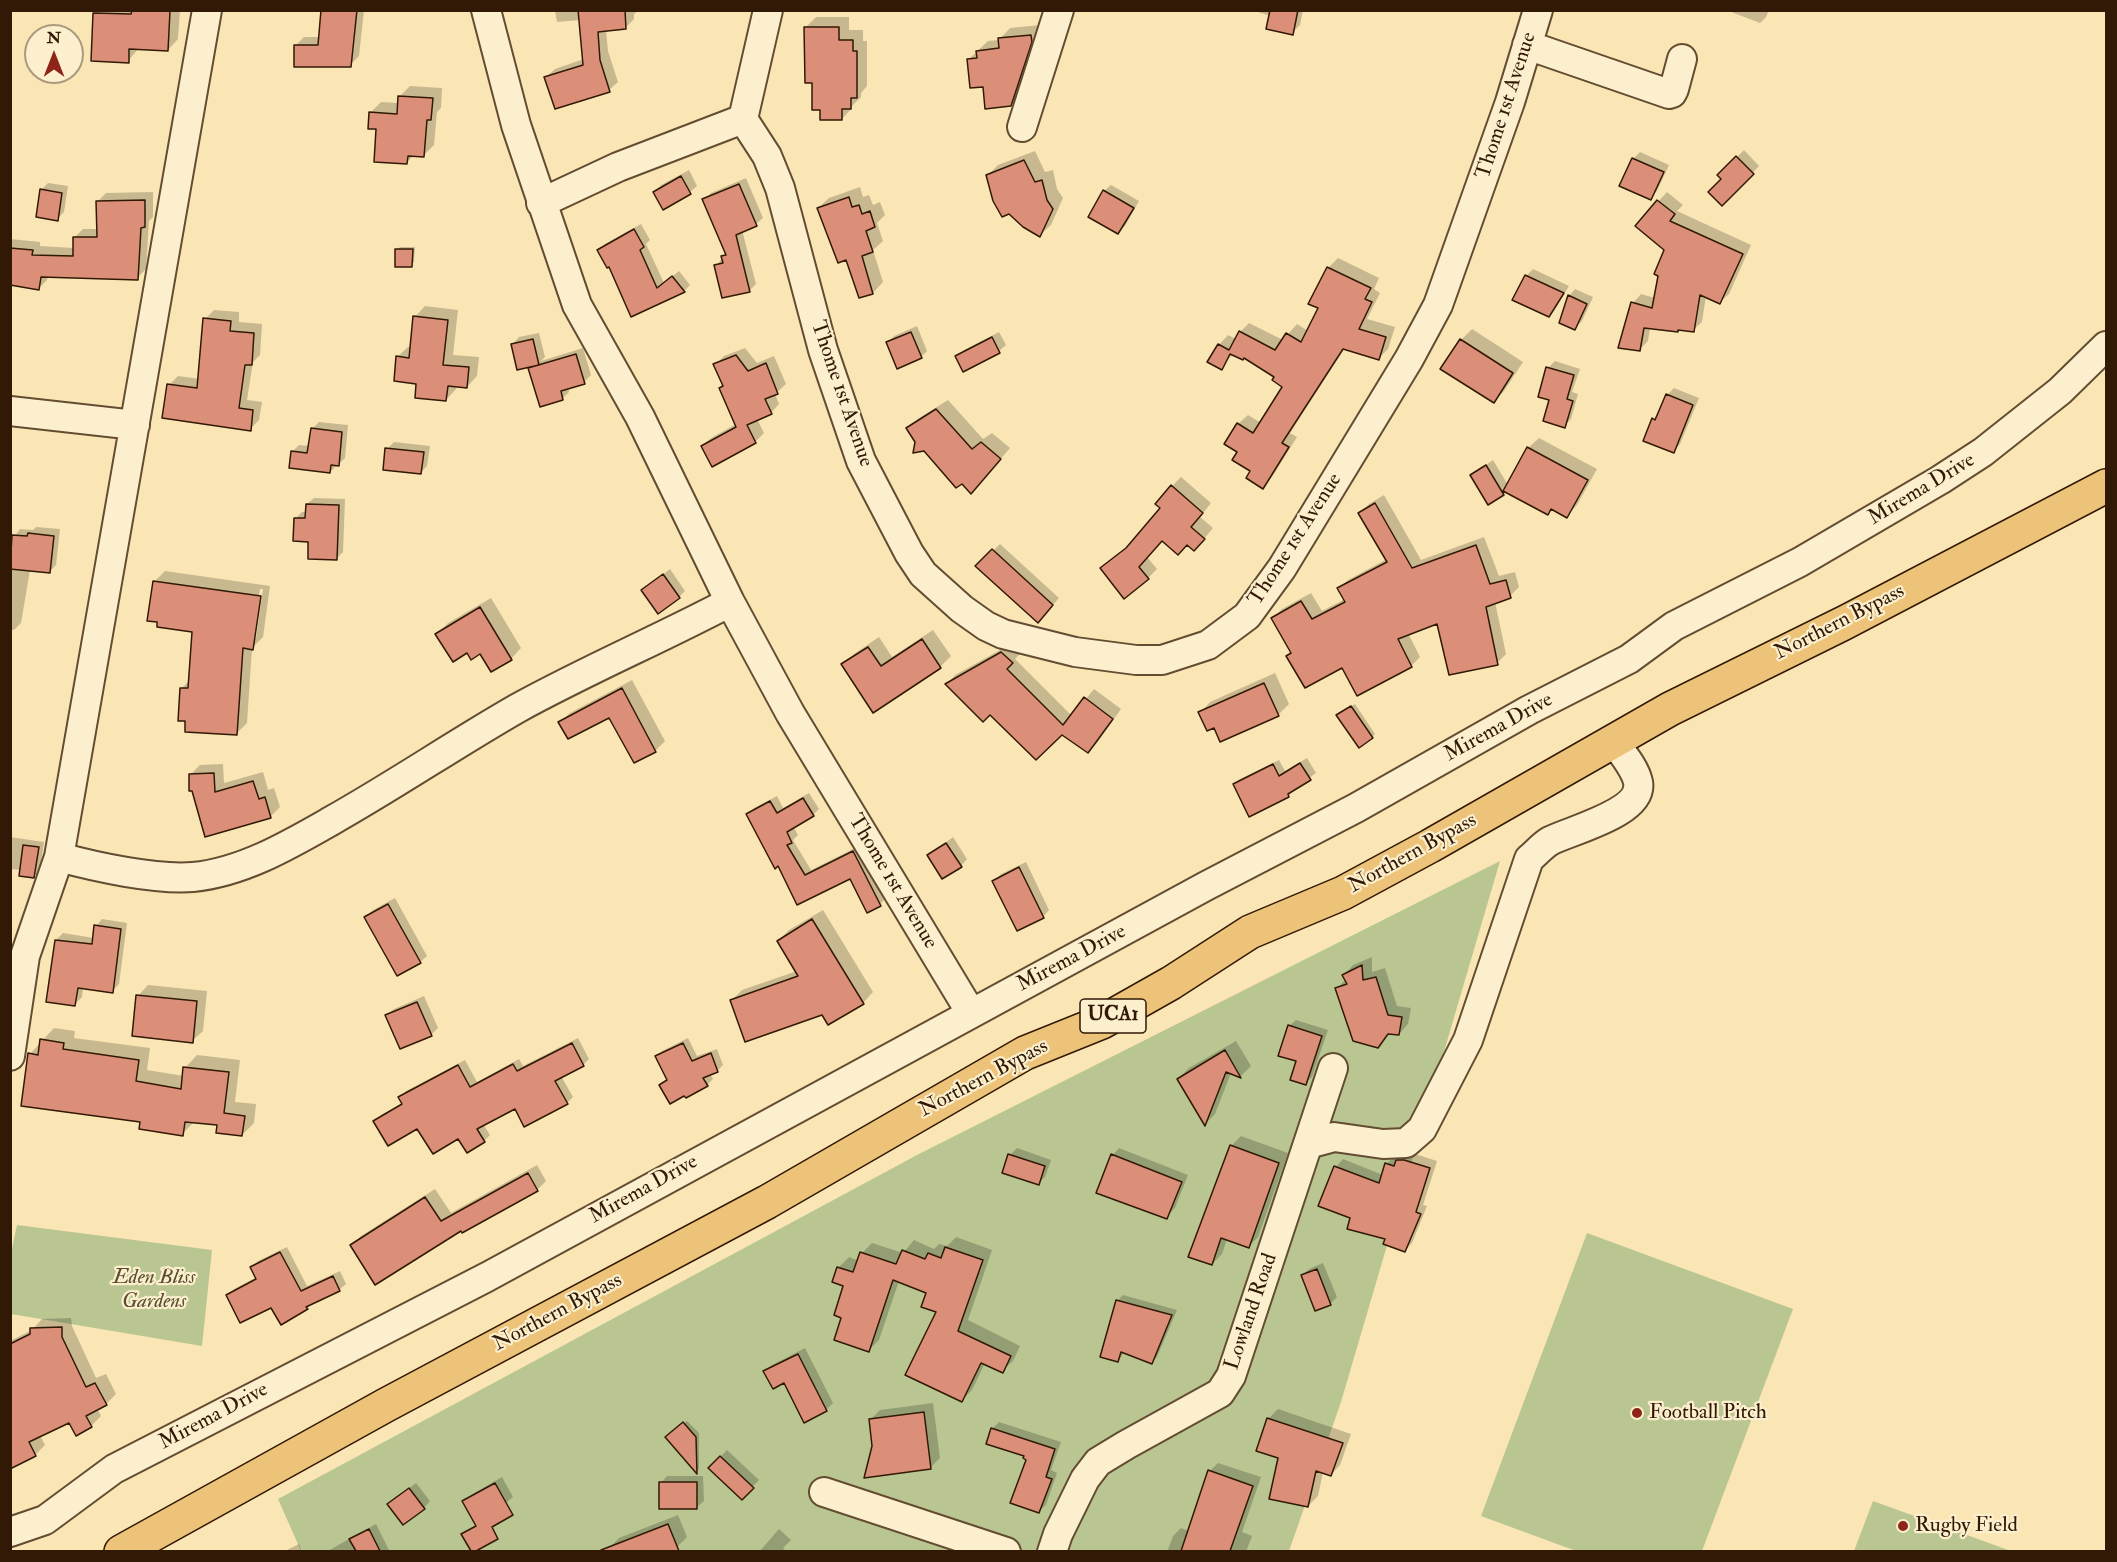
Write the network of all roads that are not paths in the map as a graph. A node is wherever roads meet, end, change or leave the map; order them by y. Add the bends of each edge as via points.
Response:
1 (207, 10) edge
2 (486, 10) edge
3 (768, 10) edge
4 (1059, 10) edge
5 (1538, 10) edge
6 (1527, 45) junction
7 (1682, 59) dead end
8 (743, 118) junction
9 (1022, 127) dead end
10 (541, 203) junction
11 (2106, 346) edge
12 (10, 411) edge
13 (135, 425) junction
14 (2106, 486) edge
15 (730, 602) junction
16 (1614, 742) junction
17 (59, 857) junction
18 (971, 1014) junction
19 (10, 1056) edge
20 (1333, 1068) dead end
21 (1308, 1144) junction
22 (824, 1492) dead end
23 (10, 1532) edge
24 (121, 1551) edge
25 (1006, 1551) edge
26 (1052, 1551) edge

1 - 13 street
2 - 10 street, Thome 1st Avenue
3 - 8 street
4 - 9 street
5 - 6 street, Thome 1st Avenue
6 - 7 street via 1669,94
6 - 8 street, Thome 1st Avenue via 1438,305 1376,413 1282,568 1248,616 1208,645 1162,660 1075,652 1004,634 962,609 923,574 861,461 823,350 780,188 767,156
8 - 10 street via 618,167
10 - 15 street, Thome 1st Avenue via 576,305 640,417
11 - 18 street, Mirema Drive via 2017,427 1920,492 1800,562 1674,626 1629,659
12 - 13 street
13 - 17 street
14 - 16 main road, Northern Bypass / UCA1 via 1670,709
15 - 17 street via 520,707 362,804 246,864 194,877 163,877
15 - 18 street, Thome 1st Avenue via 790,713
16 - 21 street via 1638,783 1635,799 1617,813 1549,842 1529,859 1468,1040 1422,1129 1406,1143 1334,1137
16 - 24 main road, Northern Bypass / UCA1 via 1343,893 1250,932 1102,1022 1025,1053 767,1202
17 - 19 street via 25,956
18 - 23 street, Mirema Drive via 487,1277 114,1469 45,1520
20 - 21 street, Lowland Road
21 - 26 street, Lowland Road via 1226,1385 1220,1393 1098,1462 1085,1479
22 - 25 street

